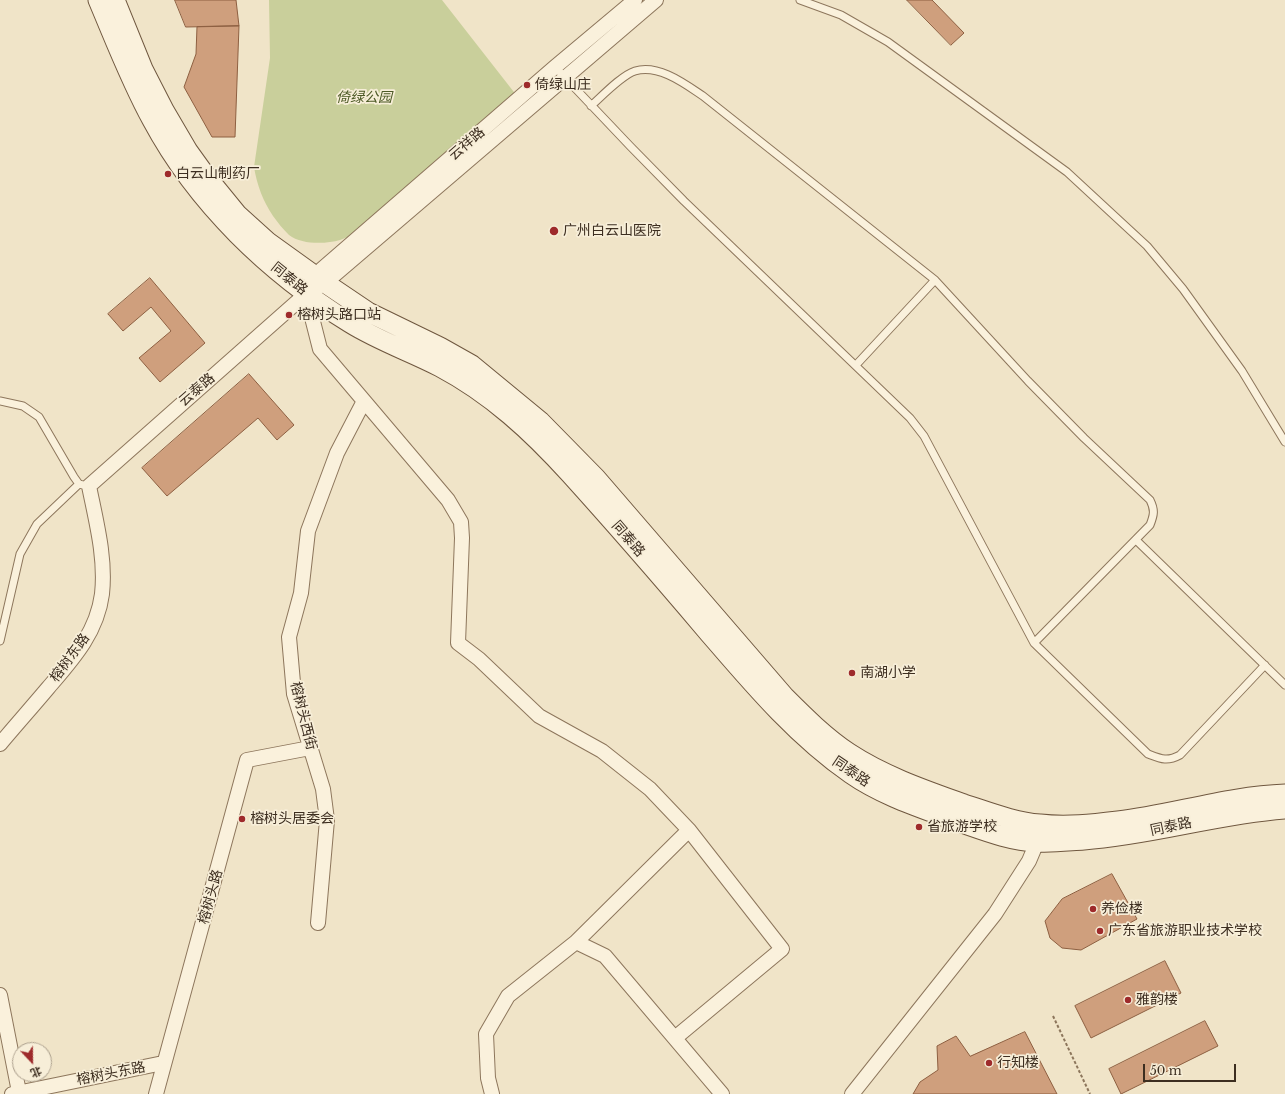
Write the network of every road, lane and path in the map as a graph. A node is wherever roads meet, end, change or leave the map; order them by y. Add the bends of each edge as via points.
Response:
1 (98, 0) edge
2 (115, 0) edge
3 (635, 0) edge
4 (656, 0) edge
5 (800, 0) edge
6 (555, 68) junction
7 (565, 78) junction
8 (591, 106) junction
9 (320, 280) junction
10 (935, 280) junction
11 (306, 294) junction
12 (856, 365) junction
13 (0, 401) edge
14 (364, 401) junction
15 (1285, 442) edge
16 (84, 485) junction
17 (1136, 540) junction
18 (0, 641) edge
19 (1034, 643) junction
20 (1265, 665) junction
21 (1285, 685) edge
22 (0, 744) edge
23 (310, 748) junction
24 (1285, 794) edge
25 (1285, 809) edge
26 (689, 830) junction
27 (1038, 833) junction
28 (318, 923) dead end
29 (576, 942) junction
30 (0, 995) edge
31 (1053, 1016) dead end
32 (675, 1038) junction
33 (163, 1063) junction
34 (15, 1093) edge
35 (156, 1094) edge
36 (492, 1094) edge
37 (722, 1094) edge
38 (852, 1094) edge
39 (1090, 1094) edge

1 - 11 main road, 同泰路 via 148,112 179,165 196,188 250,247
2 - 9 main road, 同泰路 via 157,97 174,129 206,176 252,229
3 - 6 street, 云祥路
4 - 7 street, 云祥路
5 - 15 lane via 841,15 888,42 1067,172 1147,246 1183,289 1242,371
6 - 7 lane
6 - 9 street, 云祥路
7 - 8 lane
7 - 9 street, 云祥路
8 - 10 lane via 625,76 636,71 660,72 674,77 710,101
8 - 12 lane via 684,201
9 - 11 street, 云泰路
9 - 27 main road, 同泰路 via 368,312 461,358 492,380 540,421 596,478 775,686 832,741 864,762 921,788
10 - 12 lane
10 - 17 lane via 1028,381 1150,500 1154,514 1150,525
11 - 14 street via 320,348
11 - 16 street, 云泰路
11 - 27 main road, 同泰路 via 358,328 458,377 514,418 570,474 760,692 832,761 872,787 984,831 1020,840
12 - 19 lane via 910,418 924,436
13 - 16 lane via 23,406 39,418
14 - 23 street, 榕树头西街 via 337,453 308,531 301,593 289,637 294,694
14 - 26 street via 448,500 460,522 462,561 458,644 479,659 539,716 602,751 650,788
16 - 18 lane via 37,524 20,554
16 - 22 street, 榕树东路 via 102,553 102,593 98,613 84,644
17 - 19 lane
17 - 20 lane
19 - 20 lane via 1148,754 1161,759 1172,759 1180,755
20 - 21 lane
23 - 28 street, 榕树头西街 via 323,789 327,820
23 - 33 street, 榕树头路 via 248,760
24 - 27 main road, 同泰路 via 1240,799 1119,821 1071,825
25 - 27 main road, 同泰路 via 1242,814 1121,837 1075,841
26 - 29 street
26 - 32 street via 782,949
27 - 38 street via 1029,861 995,914
29 - 32 street via 605,956
29 - 36 street via 508,996 486,1034 488,1078
30 - 34 street
31 - 39 path
32 - 37 street
33 - 34 street, 榕树头东路
33 - 35 street, 榕树头路

